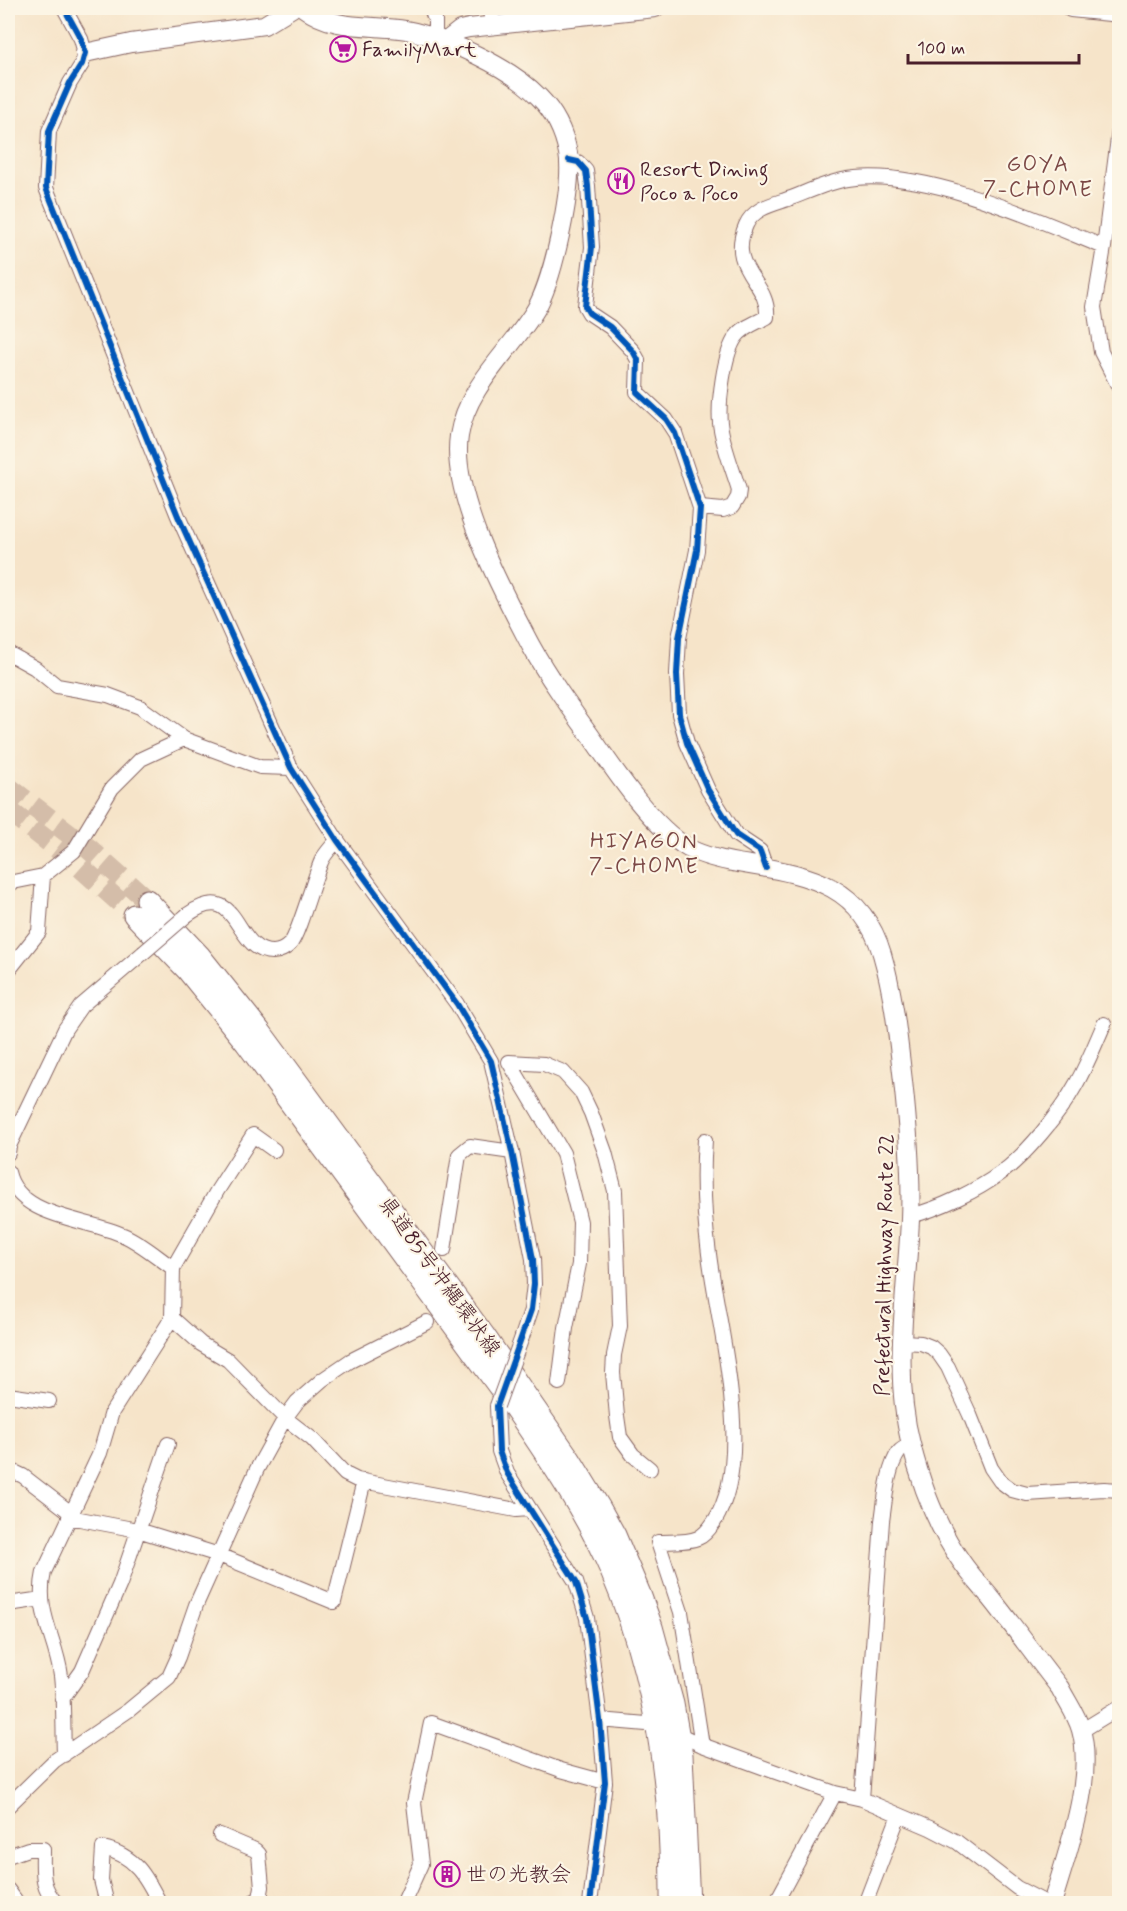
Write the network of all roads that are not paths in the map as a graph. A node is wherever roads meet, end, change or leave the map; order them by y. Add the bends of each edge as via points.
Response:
1 (64, 8) edge
2 (292, 8) edge
3 (304, 8) edge
4 (431, 8) edge
5 (488, 8) edge
6 (655, 8) edge
7 (1071, 8) edge
8 (577, 12) edge
9 (1119, 13) edge
10 (495, 25) junction
11 (441, 39) junction
12 (86, 53) junction
13 (1119, 123) edge
14 (569, 160) junction
15 (1104, 247) junction
16 (1119, 389) edge
17 (700, 508) junction
18 (8, 653) edge
19 (184, 739) junction
20 (291, 768) junction
21 (337, 840) junction
22 (766, 868) junction
23 (43, 876) junction
24 (8, 883) edge
25 (8, 971) edge
26 (1104, 1024) dead end
27 (491, 1061) junction
28 (509, 1062) junction
29 (705, 1140) dead end
30 (274, 1150) dead end
31 (512, 1152) junction
32 (8, 1153) edge
33 (8, 1172) edge
34 (910, 1216) junction
35 (444, 1250) dead end
36 (172, 1268) junction
37 (172, 1318) junction
38 (427, 1322) dead end
39 (903, 1342) junction
40 (559, 1383) dead end
41 (8, 1395) edge
42 (49, 1401) dead end
43 (285, 1418) junction
44 (168, 1444) dead end
45 (911, 1445) junction
46 (8, 1469) edge
47 (650, 1469) dead end
48 (364, 1481) junction
49 (1119, 1490) edge
50 (529, 1509) junction
51 (70, 1515) junction
52 (138, 1530) junction
53 (219, 1554) junction
54 (42, 1599) junction
55 (8, 1604) edge
56 (62, 1699) junction
57 (1119, 1707) edge
58 (600, 1720) junction
59 (658, 1725) junction
60 (1081, 1731) junction
61 (678, 1734) junction
62 (702, 1745) junction
63 (64, 1755) junction
64 (605, 1782) junction
65 (835, 1793) junction
66 (862, 1800) junction
67 (8, 1806) edge
68 (899, 1815) junction
69 (220, 1835) dead end
70 (8, 1856) edge
71 (8, 1890) edge
72 (18, 1904) edge
73 (57, 1904) edge
74 (107, 1904) edge
75 (160, 1904) edge
76 (249, 1904) edge
77 (403, 1904) edge
78 (590, 1904) edge
79 (671, 1904) edge
80 (689, 1904) edge
81 (775, 1904) edge
82 (865, 1904) edge
83 (1050, 1904) edge

1 - 12 street
2 - 12 main road via 264,25
3 - 11 main road, Prefectural Highway Route 22 via 338,24 405,30
4 - 11 street
5 - 10 street
6 - 8 main road
7 - 9 main road
8 - 10 main road
10 - 11 main road via 460,30
11 - 14 main road, Prefectural Highway Route 22 via 522,82 540,98 559,126
12 - 20 street via 49,130 46,188 178,516
13 - 15 street
14 - 17 street via 578,162 586,171 588,186 592,247 585,306 633,351 638,360 637,392 675,433
14 - 22 main road, Prefectural Highway Route 22 via 557,249 540,304 474,393 465,414 458,455 467,502 476,530 532,647 615,772 662,827 689,848
15 - 16 street via 1094,307 1101,352
15 - 17 street via 963,194 899,179 834,182 754,212 746,225 740,253 762,293 767,317 735,337 721,401 720,423 738,497 732,507 723,510
17 - 22 street via 679,638 679,714 708,790 736,835 760,851
18 - 19 street via 57,686 108,695 140,707
19 - 20 street via 260,767
19 - 23 street via 141,759 112,788 74,850
20 - 21 street
21 - 27 street via 457,1004
21 - 32 street, bridge via 322,859 291,943 278,952 264,952 254,945 227,909 210,903 187,915 81,1006 65,1029
22 - 34 main road, Prefectural Highway Route 22 via 814,879 833,888 850,900 873,928 898,1042 908,1122
23 - 24 street
23 - 25 street via 39,932
26 - 34 street via 1059,1112 1002,1173 971,1191
27 - 28 street
27 - 31 street
28 - 40 street via 563,1153 580,1222 579,1264
28 - 47 street via 544,1064 563,1072 581,1092 605,1152 615,1191 620,1326 613,1373 617,1416 620,1437
29 - 62 street via 703,1172 709,1250 732,1410 733,1455 728,1491 709,1530 698,1538 658,1542 681,1612
30 - 36 street via 253,1135
31 - 35 street via 470,1146 459,1155
31 - 50 street, bridge via 534,1276 531,1310 497,1406 499,1451 507,1473
33 - 36 street via 18,1196 33,1206 123,1235
34 - 39 main road, Prefectural Highway Route 22
36 - 37 street
37 - 43 street via 201,1344 228,1360
37 - 51 street via 112,1412 100,1453
38 - 43 street via 350,1361 297,1402
39 - 45 main road, Prefectural Highway Route 22 via 903,1396
39 - 49 street via 921,1343 939,1354 970,1414 991,1468 1012,1490 1027,1494
41 - 42 street
43 - 48 street via 312,1439 345,1474
43 - 53 street
44 - 52 street
45 - 60 main road, Prefectural Highway Route 22 via 935,1512 956,1553 1060,1688
45 - 66 street via 900,1449 896,1458 882,1521
46 - 51 street via 23,1476
48 - 50 street via 516,1510
48 - 53 street via 334,1602
50 - 58 street via 567,1566 583,1600
51 - 52 street
51 - 54 street via 44,1572
52 - 53 street
52 - 56 street via 120,1584 82,1671
53 - 63 street via 169,1677
54 - 55 street
54 - 56 street
56 - 63 street
57 - 60 street
58 - 59 street
58 - 64 street
59 - 61 street
59 - 61 main road, 県道85号沖縄環状線 via 633,1631 609,1569 582,1513 547,1455 246,1043 141,908 200,956 253,1021 484,1335 570,1459 615,1534 640,1594 664,1668
59 - 79 main road, 県道85号沖縄環状線
60 - 83 main road, Prefectural Highway Route 22 via 1081,1797
61 - 62 street
61 - 80 main road, 県道85号沖縄環状線
62 - 65 street
63 - 67 street
64 - 77 street via 431,1723 414,1803 421,1864
64 - 78 street
65 - 66 street
65 - 81 street
66 - 68 street
68 - 82 street
68 - 83 street via 957,1842 1017,1888
69 - 76 street via 260,1854 260,1898
70 - 73 street via 43,1849 43,1883
71 - 72 street
74 - 75 street via 101,1880 103,1848 137,1864

